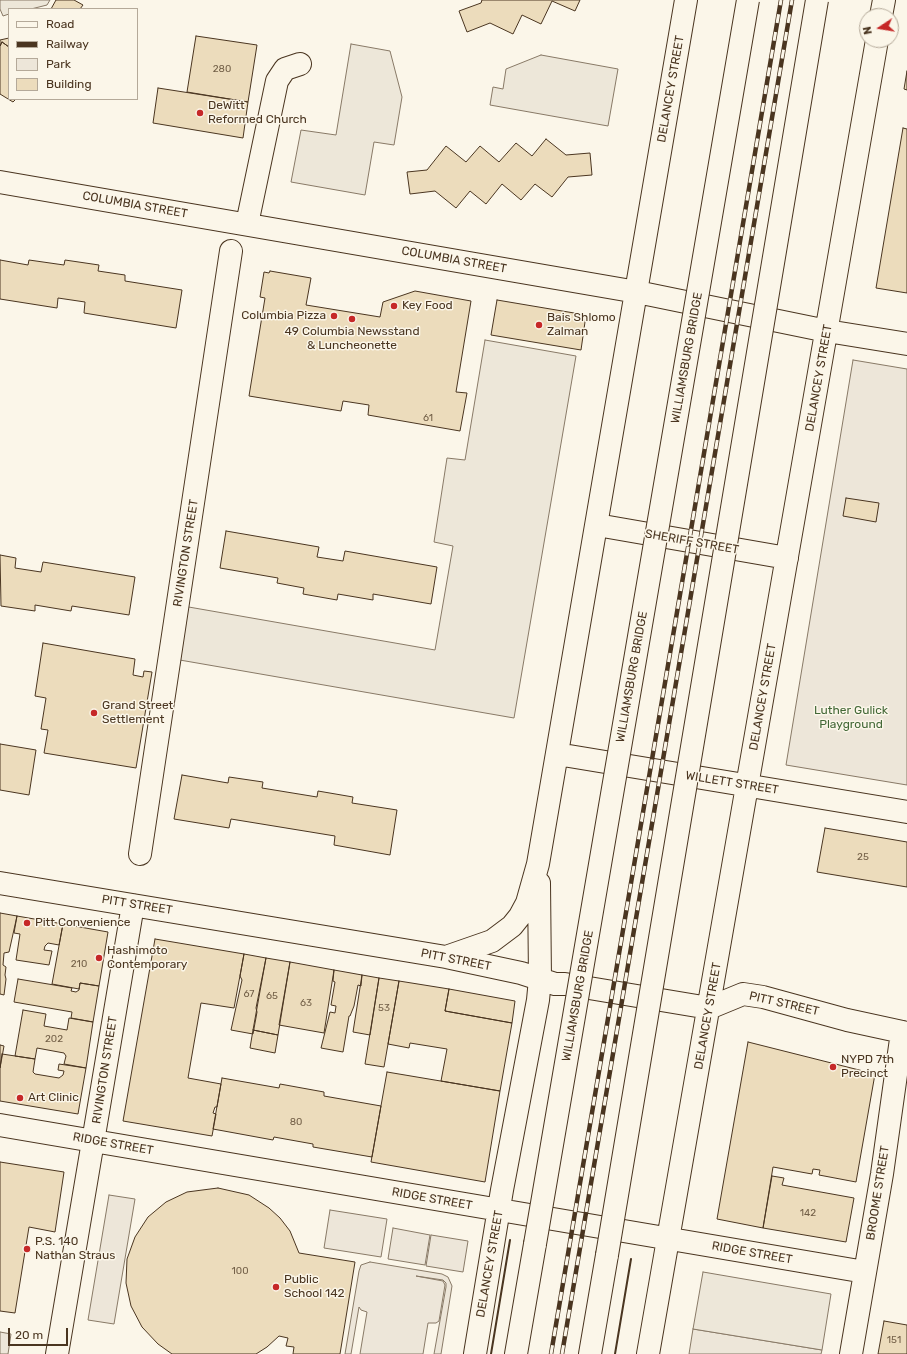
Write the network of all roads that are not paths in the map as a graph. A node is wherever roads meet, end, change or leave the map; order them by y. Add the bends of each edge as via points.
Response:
1 (686, 0) edge
2 (748, 0) edge
3 (817, 0) edge
4 (876, 48) edge
5 (300, 64) dead end
6 (0, 182) edge
7 (247, 224) junction
8 (231, 251) dead end
9 (637, 292) junction
10 (827, 331) junction
11 (907, 344) edge
12 (597, 525) junction
13 (787, 558) junction
14 (557, 754) junction
15 (748, 786) junction
16 (907, 812) edge
17 (140, 854) dead end
18 (538, 864) junction
19 (0, 883) edge
20 (132, 905) junction
21 (446, 957) junction
22 (540, 979) junction
23 (709, 1008) junction
24 (905, 1032) edge
25 (0, 1125) edge
26 (93, 1141) junction
27 (499, 1210) junction
28 (668, 1238) junction
29 (865, 1272) junction
30 (57, 1354) edge
31 (475, 1354) edge
32 (516, 1354) edge
33 (590, 1354) edge
34 (648, 1354) edge
35 (851, 1354) edge

1 - 9 main road, DELANCEY STREET
2 - 32 main road, WILLIAMSBURG BRIDGE, bridge
3 - 33 main road, bridge
4 - 10 main road, DELANCEY STREET
5 - 7 main road via 285,69 277,81
6 - 7 main road, COLUMBIA STREET
7 - 9 main road, COLUMBIA STREET
8 - 17 main road, RIVINGTON STREET
9 - 10 main road, COLUMBIA STREET
9 - 12 main road, DELANCEY STREET
10 - 11 main road, COLUMBIA STREET
10 - 13 main road, DELANCEY STREET
12 - 13 main road, SHERIFF STREET
12 - 14 main road, DELANCEY STREET
13 - 15 main road, DELANCEY STREET
14 - 15 main road, WILLETT STREET
14 - 18 main road, DELANCEY STREET
15 - 16 main road, WILLETT STREET
15 - 23 main road, DELANCEY STREET
18 - 21 main road, DELANCEY STREET via 527,903 512,926 492,941
18 - 22 main road, DELANCEY STREET
19 - 20 main road, PITT STREET
20 - 21 main road, PITT STREET
20 - 26 main road, RIVINGTON STREET
21 - 22 main road, PITT STREET
22 - 23 main road, PITT STREET via 555,984
22 - 27 main road, DELANCEY STREET
23 - 24 main road, PITT STREET via 744,994 763,996 847,1020
23 - 28 main road, DELANCEY STREET
24 - 29 main road, BROOME STREET
25 - 26 main road, RIDGE STREET
26 - 27 main road, RIDGE STREET
26 - 30 main road, RIVINGTON STREET
27 - 28 main road, RIDGE STREET
27 - 31 main road, DELANCEY STREET
28 - 29 main road, RIDGE STREET
28 - 34 main road, DELANCEY STREET
29 - 35 main road, BROOME STREET

